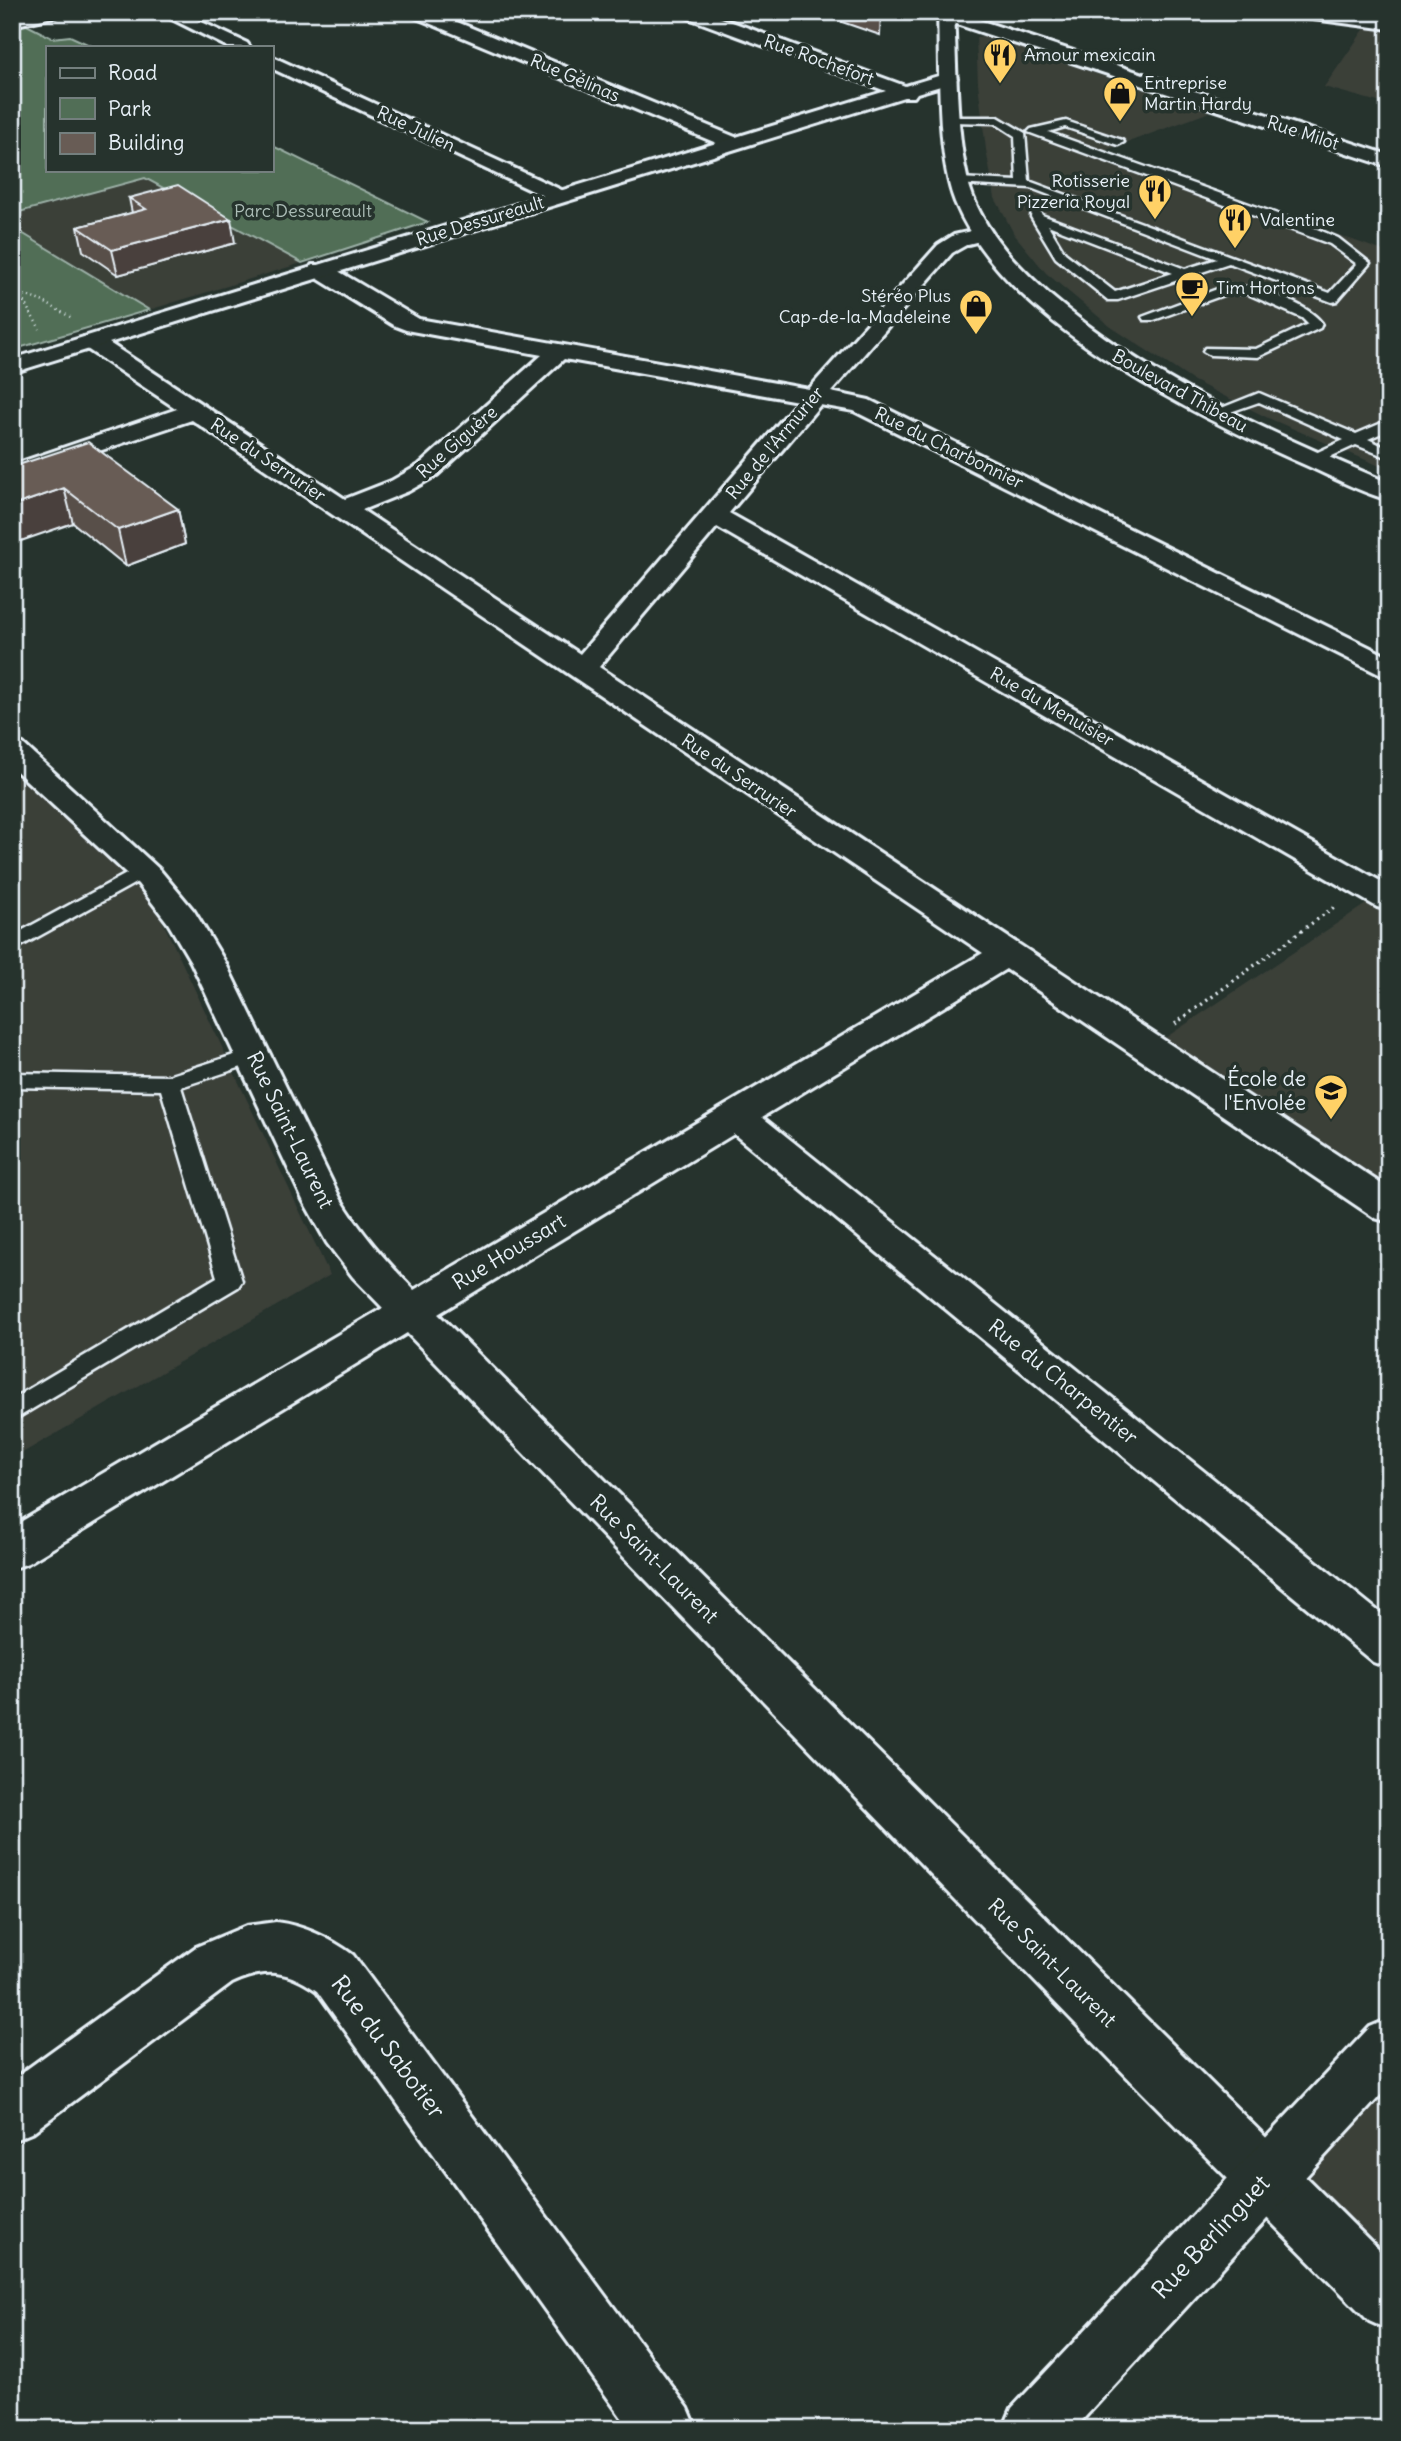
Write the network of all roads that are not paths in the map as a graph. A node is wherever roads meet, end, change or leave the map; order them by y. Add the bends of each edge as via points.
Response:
1 (51, 12) edge
2 (166, 12) edge
3 (418, 12) edge
4 (688, 12) edge
5 (1298, 12) edge
6 (944, 13) edge
7 (12, 21) edge
8 (1389, 24) edge
9 (239, 46) edge
10 (273, 62) edge
11 (948, 78) junction
12 (903, 91) junction
13 (951, 113) junction
14 (1035, 131) junction
15 (1020, 135) junction
16 (1118, 142) dead end
17 (733, 143) junction
18 (1389, 161) edge
19 (959, 182) junction
20 (1028, 184) junction
21 (561, 197) junction
22 (1037, 217) junction
23 (981, 234) junction
24 (1229, 258) junction
25 (320, 270) junction
26 (1184, 274) junction
27 (1149, 317) dead end
28 (82, 330) junction
29 (1210, 351) dead end
30 (558, 352) junction
31 (12, 366) edge
32 (814, 397) junction
33 (195, 411) junction
34 (1216, 414) junction
35 (1389, 424) edge
36 (1354, 440) junction
37 (1389, 454) edge
38 (1314, 459) junction
39 (12, 473) edge
40 (1389, 492) edge
41 (342, 509) junction
42 (714, 515) junction
43 (1389, 668) edge
44 (582, 670) junction
45 (12, 750) edge
46 (143, 871) junction
47 (1389, 900) edge
48 (12, 945) edge
49 (1006, 954) junction
50 (253, 1056) junction
51 (12, 1080) edge
52 (169, 1083) junction
53 (736, 1116) junction
54 (1389, 1208) edge
55 (410, 1312) junction
56 (12, 1410) edge
57 (12, 1550) edge
58 (1389, 1648) edge
59 (1389, 2046) edge
60 (12, 2114) edge
61 (1266, 2178) junction
62 (1389, 2301) edge
63 (667, 2429) edge
64 (1033, 2429) edge

1 - 7 street
2 - 9 street
3 - 17 street, Rue Gélinas
4 - 12 street, Rue Rochefort
5 - 8 street
6 - 11 street, Boulevard Thibeau
6 - 18 street, Rue Milot
10 - 21 street, Rue Julien
11 - 12 street, Rue Dessureault
11 - 13 street, Boulevard Thibeau
12 - 13 street, Rue Rochefort
12 - 17 street, Rue Dessureault
13 - 15 lane via 998,120
13 - 19 street, Boulevard Thibeau
14 - 15 lane
14 - 16 lane via 1066,124
14 - 24 lane via 1301,227 1334,241 1364,263 1332,298
15 - 20 lane
17 - 21 street, Rue Dessureault
19 - 20 lane
19 - 23 street, Boulevard Thibeau
20 - 22 lane
20 - 24 lane
21 - 25 street, Rue Dessureault
22 - 26 lane
22 - 26 lane via 1060,255 1113,297
23 - 32 street, Rue de l'Armurier via 945,249
23 - 34 street, Boulevard Thibeau via 1016,276 1073,326 1125,363
24 - 26 lane
25 - 28 street, Rue Dessureault
25 - 30 street, Rue du Charbonnier via 414,325
27 - 29 lane via 1228,289 1250,290 1315,323 1258,353
28 - 31 street, Rue Dessureault
28 - 33 street, Rue du Serrurier
30 - 32 street, Rue du Charbonnier
30 - 41 street, Rue Giguère via 428,470
32 - 42 street, Rue de l'Armurier
32 - 43 street, Rue du Charbonnier via 877,411
33 - 39 street
33 - 41 street, Rue du Serrurier
34 - 36 lane via 1259,397
34 - 38 street, Boulevard Thibeau
35 - 36 lane
36 - 37 lane
36 - 38 lane
38 - 40 street, Boulevard Thibeau
41 - 44 street, Rue du Serrurier
42 - 44 street, Rue de l'Armurier
42 - 47 street, Rue du Menuisier
44 - 49 street, Rue du Serrurier
45 - 46 street, Rue Saint-Laurent
46 - 48 lane
46 - 50 street, Rue Saint-Laurent via 194,937
49 - 53 street, Rue Houssart
49 - 54 street, Rue du Serrurier
50 - 52 lane
50 - 55 street, Rue Saint-Laurent via 341,1233
51 - 52 lane
52 - 56 lane via 230,1281
53 - 55 street, Rue Houssart
53 - 58 street, Rue du Charpentier
55 - 57 street, Rue Houssart
55 - 61 street, Rue Saint-Laurent
59 - 61 street, Rue Berlinguet
60 - 63 street, Rue du Sabotier via 214,1965 260,1948 302,1951 335,1973
61 - 62 street, Rue Saint-Laurent
61 - 64 street, Rue Berlinguet

